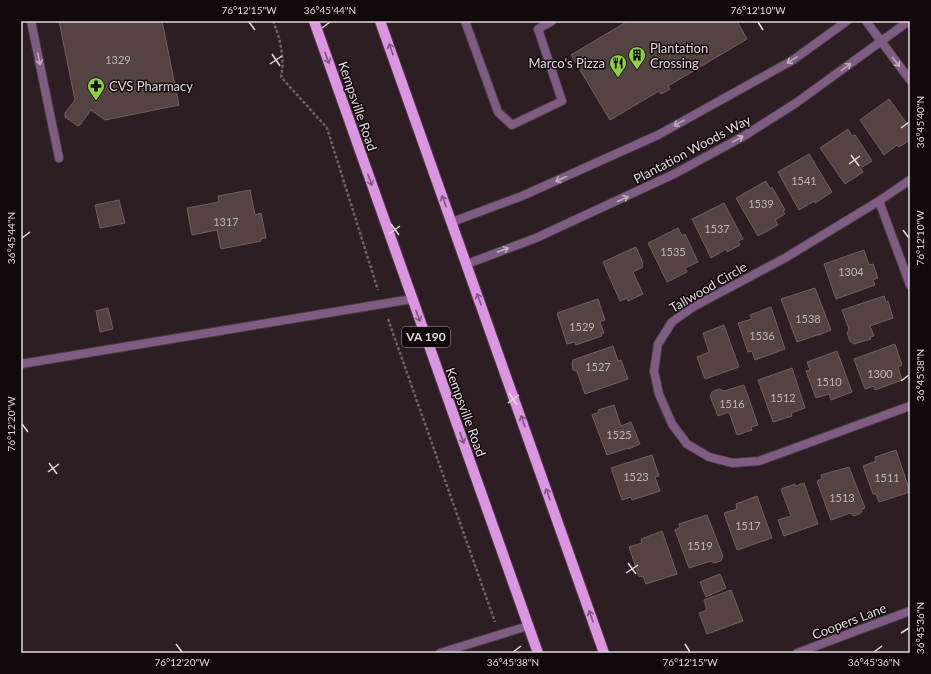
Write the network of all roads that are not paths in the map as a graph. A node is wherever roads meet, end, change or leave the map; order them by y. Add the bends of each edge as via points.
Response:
1 (31, 21) edge
2 (314, 21) edge
3 (380, 21) edge
4 (465, 21) edge
5 (552, 21) edge
6 (847, 21) edge
7 (866, 21) edge
8 (909, 21) edge
9 (880, 42) junction
10 (910, 80) edge
11 (59, 158) dead end
12 (910, 180) edge
13 (878, 201) junction
14 (452, 222) junction
15 (467, 264) junction
16 (910, 285) edge
17 (412, 299) junction
18 (21, 364) edge
19 (910, 406) edge
20 (910, 611) edge
21 (528, 626) junction
22 (440, 653) edge
23 (538, 653) edge
24 (604, 653) edge
25 (797, 653) edge

1 -> 11 street
2 -> 17 main road, Kempsville Road / VA 190
14 -> 3 main road
4 - 5 street via 498,112 512,125 562,101 538,30
6 -> 14 street via 793,60 658,135 522,196
7 - 9 street
8 - 9 street, Plantation Woods Way
9 -> 10 street
15 -> 9 street, Plantation Woods Way via 536,238 674,174 744,136
12 - 13 street, Tallwood Circle
13 - 16 street
13 - 19 street, Tallwood Circle via 785,258 694,307 672,322 658,344 654,371 659,394 672,424 687,444 710,457 733,463 759,461
14 - 15 main road
24 -> 15 main road
17 - 18 street
17 -> 21 main road, Kempsville Road / VA 190
20 - 25 street, Coopers Lane
21 - 22 street
21 - 23 main road, Kempsville Road / VA 190

